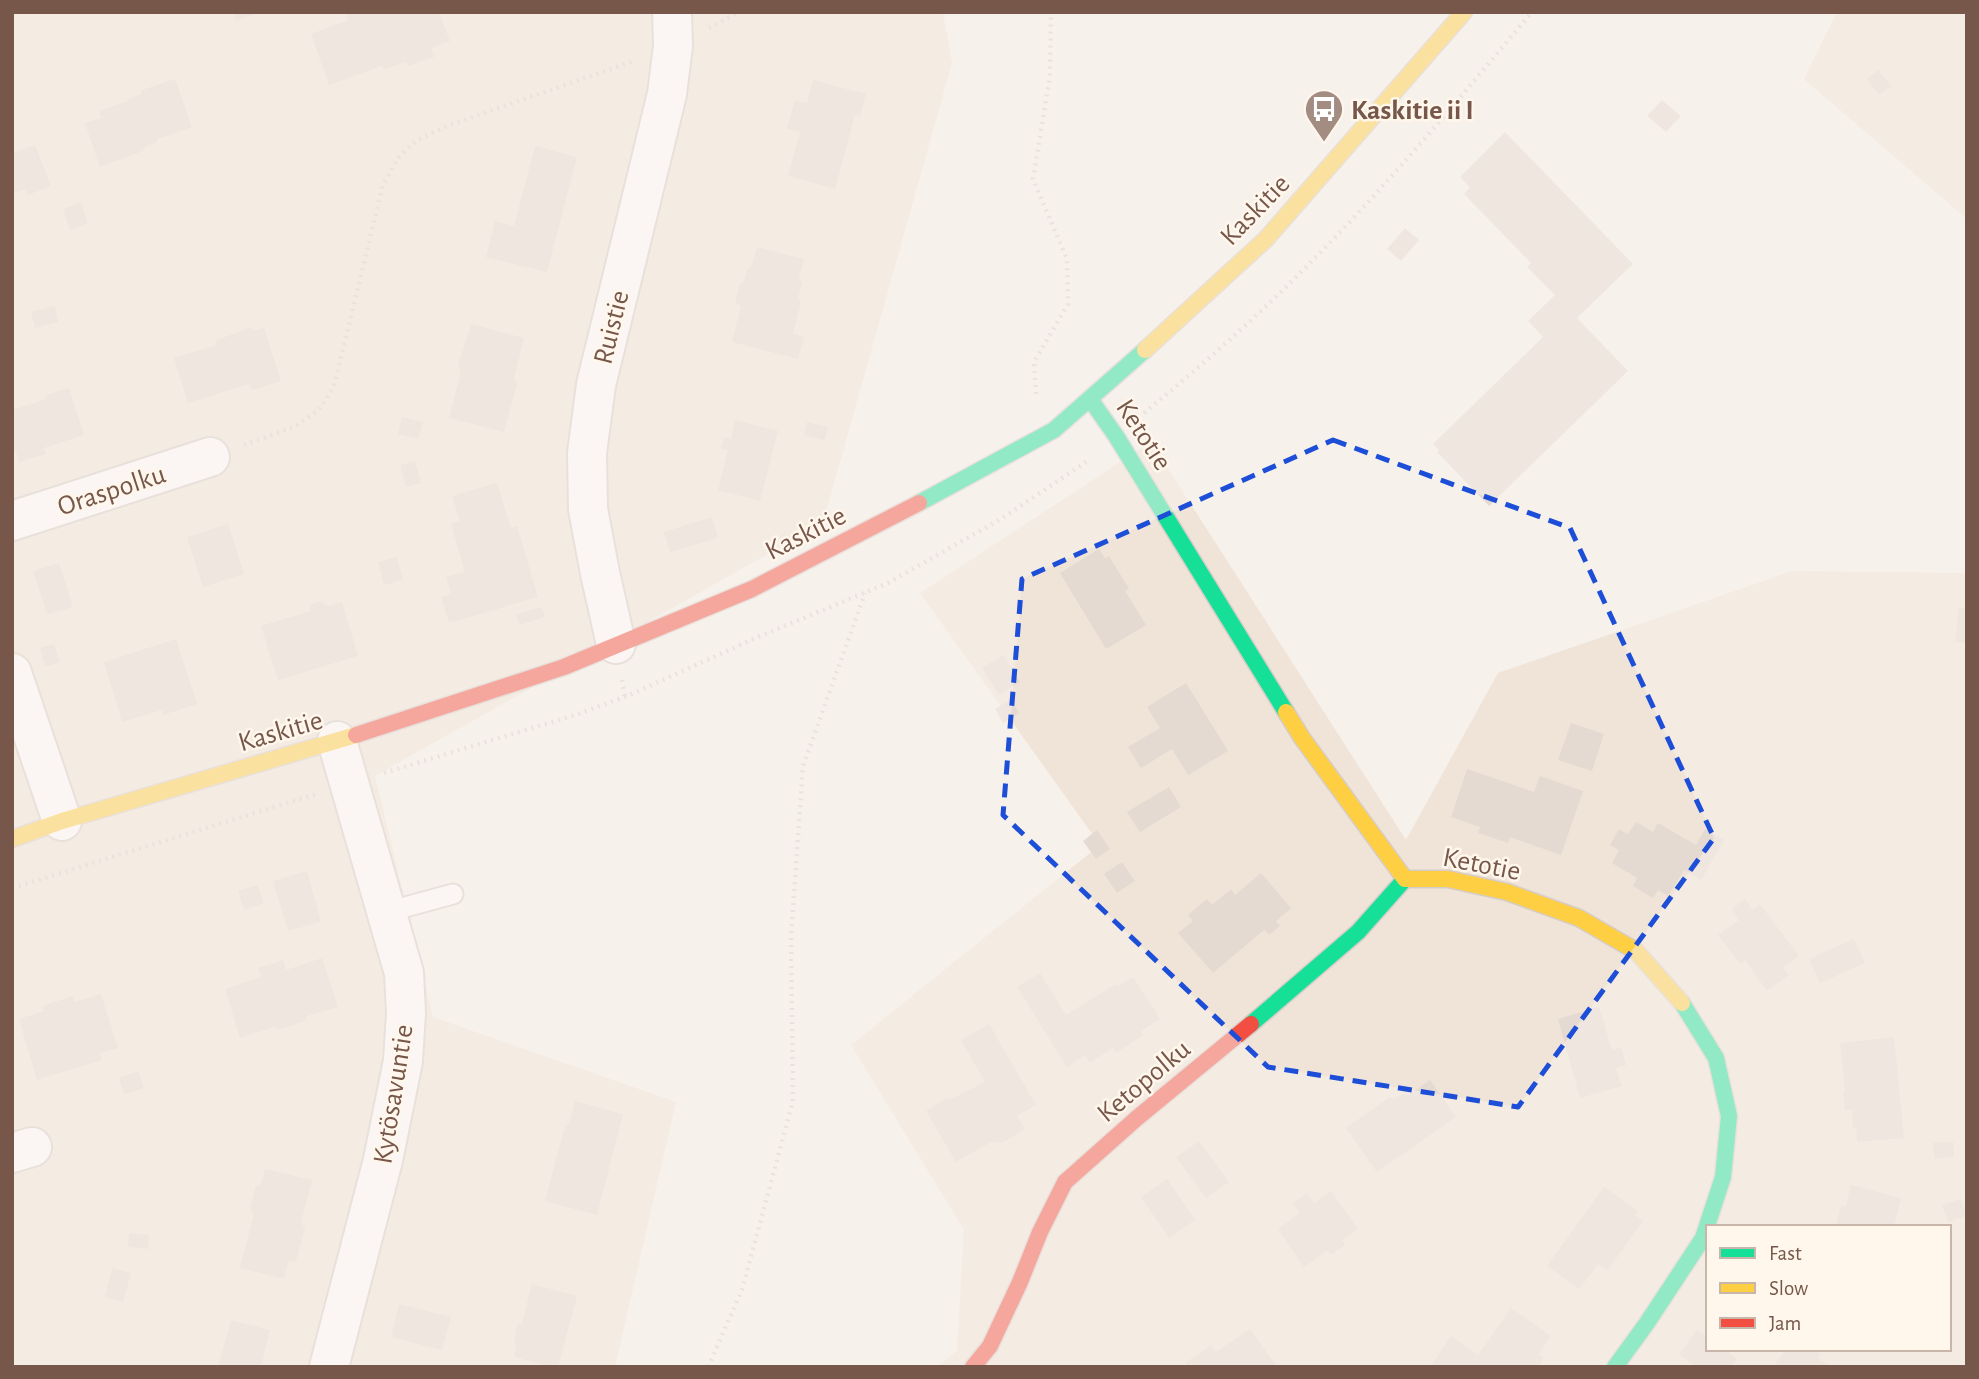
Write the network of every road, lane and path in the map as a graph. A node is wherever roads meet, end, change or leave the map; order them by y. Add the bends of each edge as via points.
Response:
1 (740, 12) edge
2 (1051, 12) edge
3 (1464, 12) edge
4 (672, 29) edge
5 (1090, 399) junction
6 (1034, 441) junction
7 (210, 457) joint
8 (12, 521) edge
9 (865, 593) dead end
10 (616, 644) junction
11 (12, 673) edge
12 (337, 741) junction
13 (62, 821) junction
14 (12, 839) edge
15 (1405, 878) junction
16 (453, 894) dead end
17 (387, 912) junction
18 (1707, 1225) edge
19 (1706, 1229) edge
20 (329, 1367) edge
21 (708, 1367) edge
22 (973, 1367) edge
23 (1615, 1367) edge

1 - 4 path
2 - 6 path via 1050,76 1033,179 1067,258 1068,304 1034,362
3 - 5 street, Kaskitie via 1266,239
4 - 7 path via 591,77 447,126 417,141 398,158 383,185 334,386 319,410 294,427
4 - 10 street, Ruistie via 667,94 596,385 587,453 588,509
5 - 6 street, Kaskitie
5 - 15 street, Ketotie via 1302,738
6 - 10 street, Kaskitie via 752,589
7 - 8 street, Oraspolku
9 - 21 path via 803,766 790,937 793,1101 742,1290
10 - 12 street, Kaskitie via 564,667
11 - 13 street
12 - 13 street, Kaskitie
12 - 17 street, Kytösavuntie
13 - 14 street, Kaskitie
15 - 18 street, Ketotie via 1448,879 1507,892 1579,918 1636,951 1681,1001 1716,1058 1729,1116 1723,1177
15 - 22 street, Ketopolku via 1357,932 1065,1182 990,1346
16 - 17 lane
17 - 20 street, Kytösavuntie via 404,973 403,1061 383,1160
19 - 23 street, Ketotie

